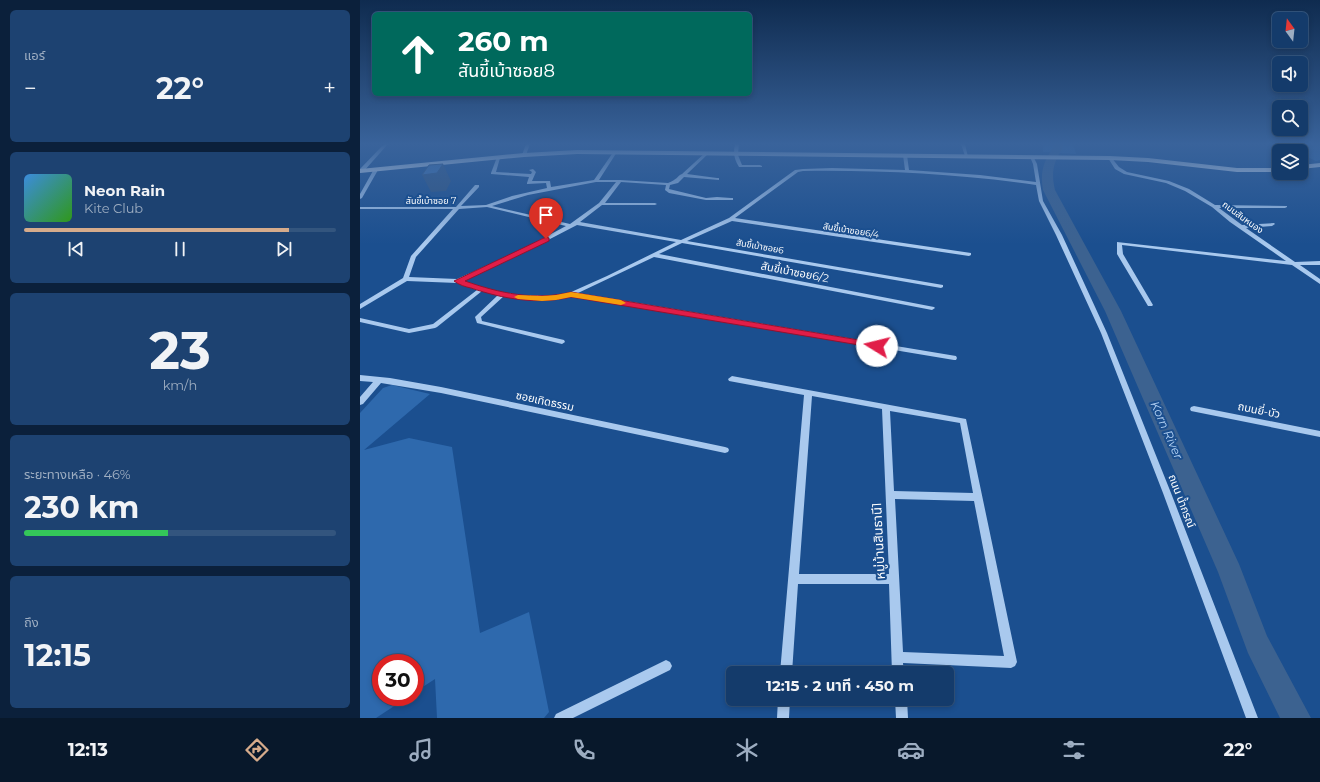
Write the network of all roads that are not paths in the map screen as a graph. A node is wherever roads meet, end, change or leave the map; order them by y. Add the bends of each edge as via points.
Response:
1 (372, 178) edge
2 (532, 178) edge
3 (598, 178) edge
4 (680, 178) edge
5 (700, 178) edge
6 (789, 178) edge
7 (991, 178) edge
8 (1037, 178) edge
9 (1147, 178) edge
10 (718, 179) dead end
11 (596, 181) junction
12 (620, 182) junction
13 (668, 184) junction
14 (1038, 184) junction
15 (476, 186) dead end
16 (550, 189) junction
17 (360, 198) edge
18 (731, 199) dead end
19 (601, 204) junction
20 (655, 204) dead end
21 (487, 206) junction
22 (1214, 206) junction
23 (1285, 207) dead end
24 (360, 208) edge
25 (458, 208) junction
26 (731, 220) junction
27 (1272, 224) dead end
28 (574, 225) junction
29 (1242, 227) junction
30 (680, 242) junction
31 (970, 254) dead end
32 (654, 255) junction
33 (1320, 263) edge
34 (1295, 264) junction
35 (406, 279) junction
36 (458, 281) junction
37 (1320, 282) edge
38 (941, 286) dead end
39 (481, 290) junction
40 (571, 294) junction
41 (502, 295) junction
42 (1150, 305) dead end
43 (360, 307) edge
44 (932, 308) dead end
45 (360, 320) edge
46 (562, 342) dead end
47 (954, 358) dead end
48 (360, 378) edge
49 (732, 379) dead end
50 (379, 380) junction
51 (808, 394) junction
52 (360, 402) edge
53 (886, 408) junction
54 (1194, 409) dead end
55 (1320, 434) edge
56 (725, 450) dead end
57 (890, 495) junction
58 (978, 497) junction
59 (793, 579) junction
60 (894, 579) junction
61 (897, 657) junction
62 (666, 666) dead end
63 (787, 666) edge
64 (898, 666) edge
65 (784, 706) edge
66 (901, 706) edge
67 (560, 718) edge
68 (783, 718) edge
69 (902, 718) edge
70 (1252, 718) edge

1 - 17 street
2 - 16 street via 529,183 548,182
3 - 11 street
4 - 13 street
5 - 10 street
6 - 26 street
7 - 14 street
8 - 14 street, ถนน น้ำกรณ์
9 - 22 street, ถนนสันหนอง via 1187,190
11 - 12 street
11 - 16 street
12 - 13 street
12 - 19 street
13 - 18 street via 667,190 671,192 706,199
14 - 70 street, ถนน น้ำกรณ์ via 1041,201 1060,236 1104,333
15 - 25 street
16 - 21 street
19 - 20 street
19 - 28 street
21 - 25 street, สันขี้เบ้าซอย 7
21 - 28 street, สันขี้เบ้าซอย 7
22 - 23 street
22 - 29 street, ถนนสันหนอง
24 - 25 street, สันขี้เบ้าซอย 7
25 - 35 street via 413,257
26 - 30 street
26 - 31 street, สันขี้เบ้าซอย6/4
27 - 29 street
28 - 30 street, สันขี้เบ้าซอย6
28 - 36 street
29 - 34 street, ถนนสันหนอง
30 - 32 street
30 - 38 street, สันขี้เบ้าซอย6
32 - 40 street
32 - 44 street, สันขี้เบ้าซอย6/2
33 - 34 street
34 - 37 street, ถนนสันหนอง
34 - 42 street via 1119,243 1120,254
35 - 36 street
35 - 43 street
36 - 39 street
39 - 41 street
39 - 45 street via 435,326 408,331
40 - 41 street via 542,299
40 - 47 street
41 - 46 street via 478,316 478,322
48 - 50 street, ซอยเทิดธรรม
49 - 51 street
50 - 52 street
50 - 56 street, ซอยเทิดธรรม via 441,390
51 - 53 street
51 - 59 street
53 - 57 street, หมู่บ้านสินธานี1
53 - 58 street via 963,421
54 - 55 street, ถนนยี่-บัว
57 - 58 street
57 - 60 street, หมู่บ้านสินธานี1
58 - 61 street via 1011,662
59 - 60 street
59 - 63 street
60 - 61 street, หมู่บ้านสินธานี1
61 - 64 street, หมู่บ้านสินธานี1
62 - 67 street
65 - 68 street
66 - 69 street

